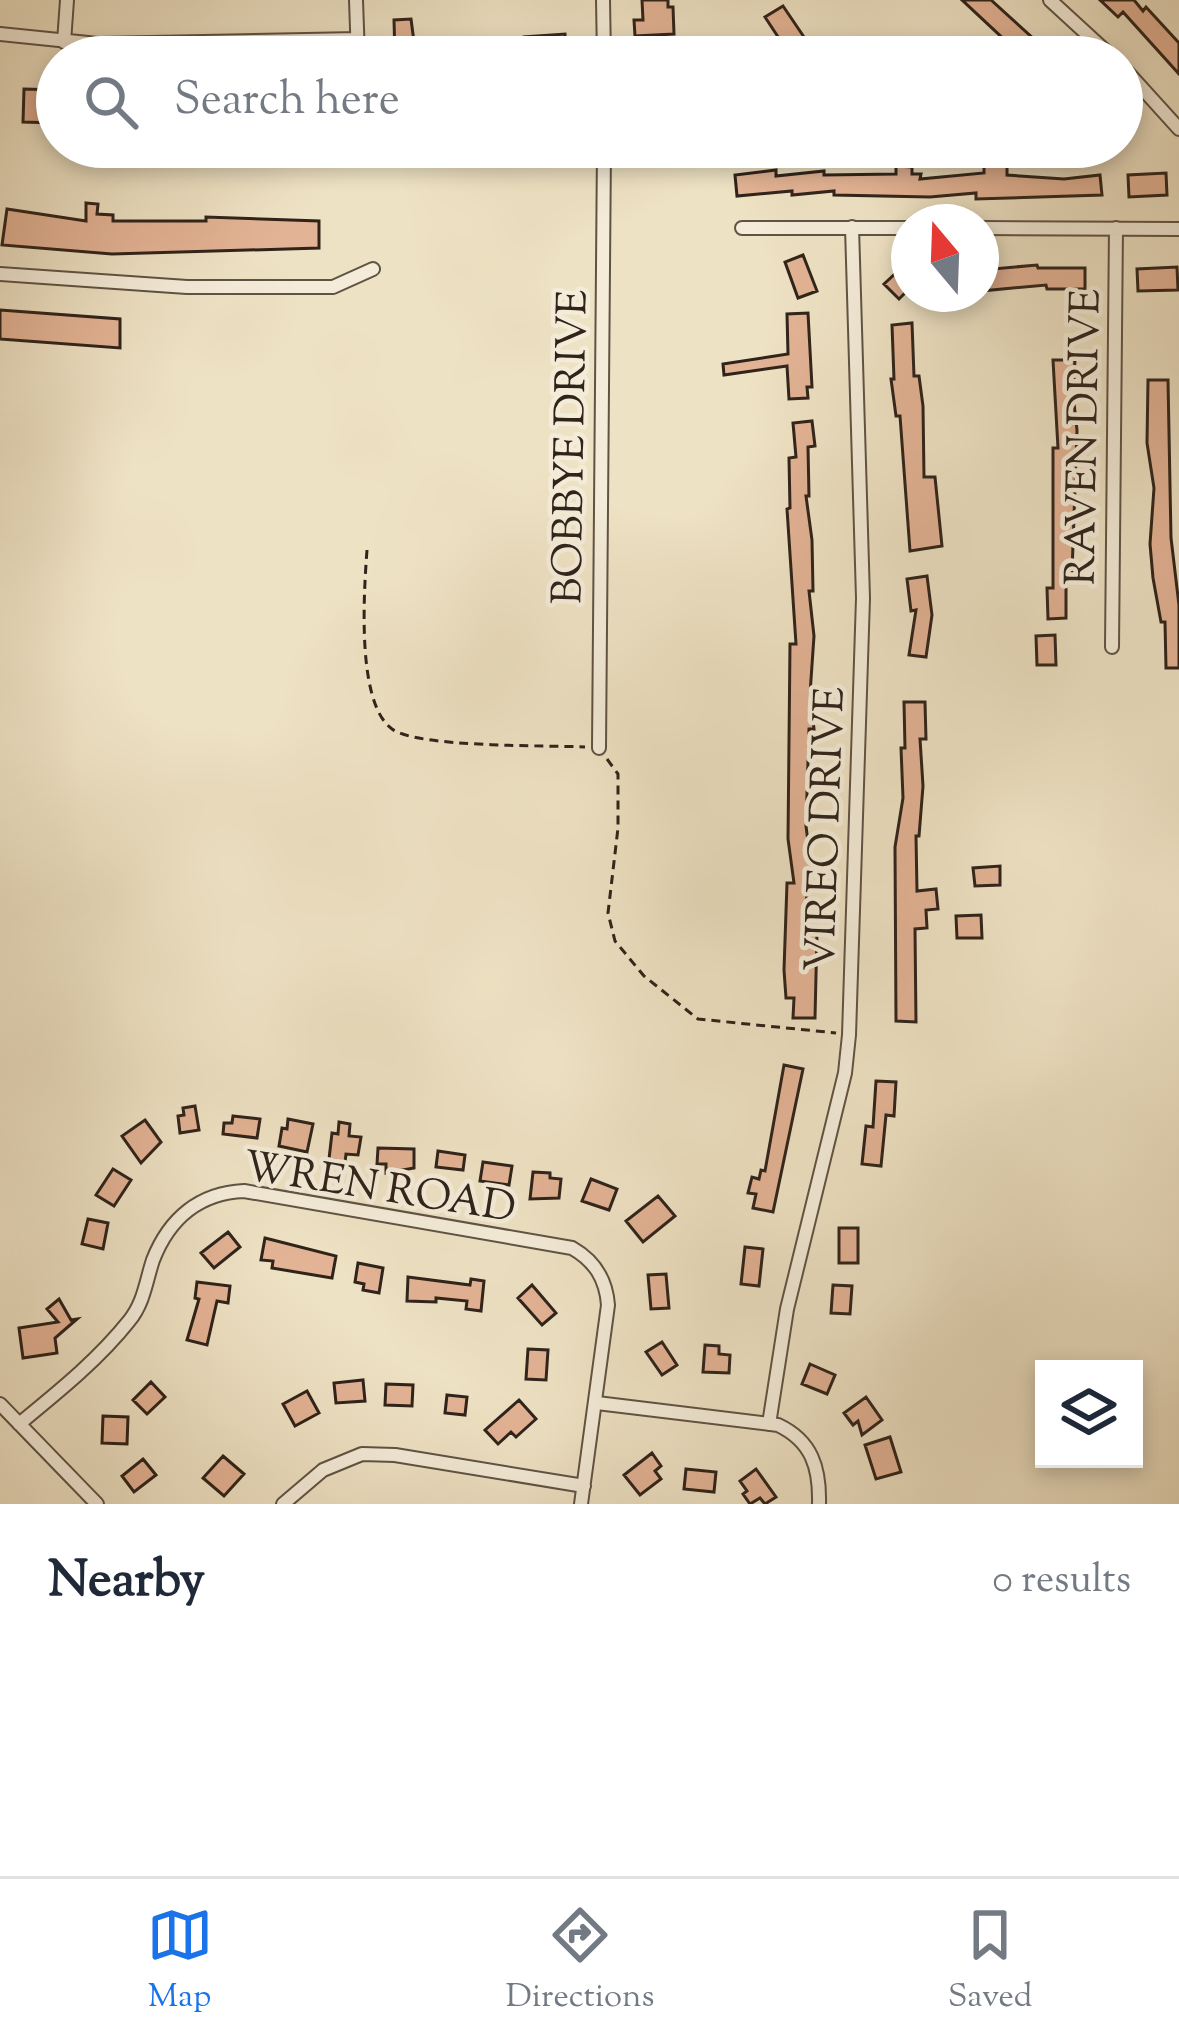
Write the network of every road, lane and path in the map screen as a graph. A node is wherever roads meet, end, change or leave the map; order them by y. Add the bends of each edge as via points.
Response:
1 (67, 0) edge
2 (356, 0) edge
3 (603, 0) edge
4 (1049, 0) edge
5 (0, 34) edge
6 (64, 36) edge
7 (358, 36) edge
8 (604, 36) edge
9 (1089, 36) edge
10 (36, 38) edge
11 (1143, 89) edge
12 (1179, 129) edge
13 (604, 168) edge
14 (853, 227) junction
15 (742, 228) dead end
16 (891, 228) edge
17 (999, 228) edge
18 (1117, 228) junction
19 (1179, 229) edge
20 (373, 269) dead end
21 (0, 274) edge
22 (367, 550) dead end
23 (1112, 647) dead end
24 (598, 748) junction
25 (849, 1035) junction
26 (597, 1403) junction
27 (0, 1404) edge
28 (20, 1424) junction
29 (769, 1424) junction
30 (584, 1486) junction
31 (97, 1504) edge
32 (283, 1504) edge
33 (581, 1504) edge
34 (819, 1504) edge

1 - 6 street
2 - 7 street
3 - 8 street
4 - 9 street
5 - 10 street
11 - 12 street
13 - 24 street, BOBBYE DRIVE
14 - 15 street
14 - 16 street
14 - 25 street, VIREO DRIVE via 862,617
17 - 18 street
18 - 19 street
18 - 23 street, RAVEN DRIVE
20 - 21 street via 333,287
22 - 24 path via 375,710 394,731 474,745
24 - 25 path via 618,774 608,913 615,941 644,976 698,1019
25 - 29 street, VIREO DRIVE
26 - 28 street, WREN ROAD via 607,1293 580,1253 244,1191 216,1194 181,1215 130,1320
26 - 29 street
26 - 30 street, WREN ROAD
27 - 28 street
28 - 31 street
29 - 34 street via 788,1430 812,1455
30 - 32 street via 362,1454 323,1470
30 - 33 street, WREN ROAD

